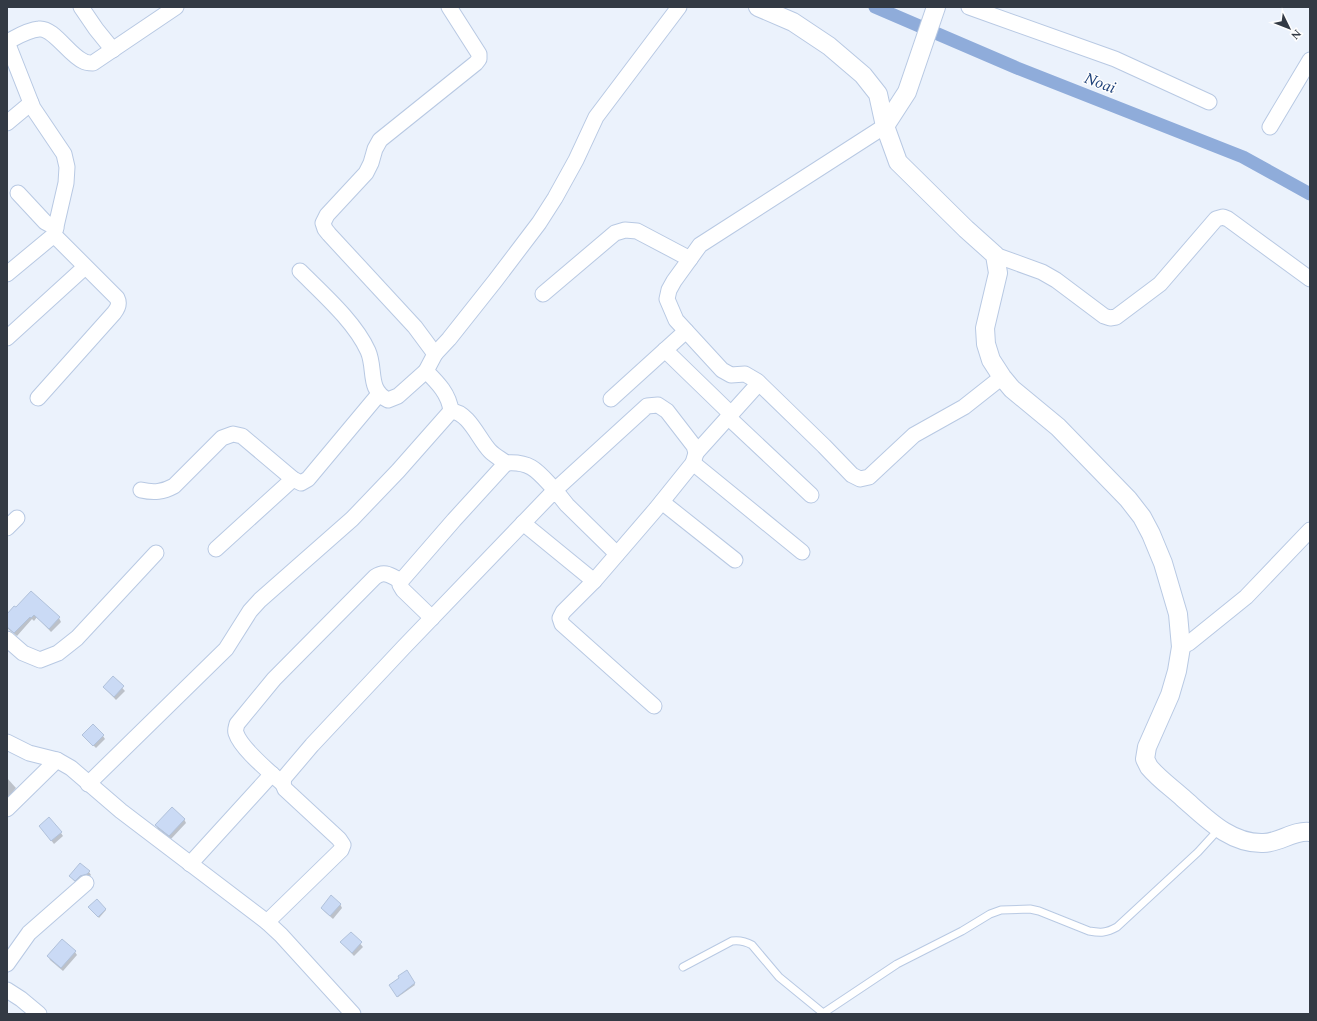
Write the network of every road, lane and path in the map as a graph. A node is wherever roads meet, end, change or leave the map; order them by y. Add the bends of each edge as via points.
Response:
1 (82, 7) edge
2 (176, 7) edge
3 (449, 7) edge
4 (679, 7) edge
5 (758, 7) edge
6 (936, 7) edge
7 (969, 7) edge
8 (7, 42) edge
9 (113, 50) junction
10 (1310, 60) edge
11 (1209, 102) dead end
12 (31, 103) junction
13 (7, 123) edge
14 (885, 126) junction
15 (1270, 126) dead end
16 (18, 193) dead end
17 (55, 231) junction
18 (995, 255) junction
19 (690, 259) junction
20 (85, 267) junction
21 (300, 271) dead end
22 (7, 274) edge
23 (1310, 279) edge
24 (543, 294) dead end
25 (686, 331) junction
26 (7, 338) edge
27 (665, 350) junction
28 (435, 354) junction
29 (426, 371) junction
30 (1002, 377) junction
31 (759, 383) junction
32 (379, 394) junction
33 (38, 398) dead end
34 (611, 399) dead end
35 (451, 412) junction
36 (730, 416) junction
37 (694, 458) junction
38 (506, 463) junction
39 (292, 479) junction
40 (141, 490) dead end
41 (555, 490) junction
42 (811, 495) dead end
43 (662, 502) junction
44 (523, 523) junction
45 (1310, 530) edge
46 (216, 549) dead end
47 (802, 552) dead end
48 (156, 553) dead end
49 (617, 554) junction
50 (735, 560) dead end
51 (401, 581) junction
52 (594, 581) junction
53 (432, 618) junction
54 (7, 639) edge
55 (1181, 647) junction
56 (654, 706) dead end
57 (7, 742) edge
58 (57, 760) junction
59 (278, 779) junction
60 (88, 784) junction
61 (7, 809) edge
62 (1219, 829) junction
63 (1310, 832) edge
64 (190, 864) junction
65 (86, 883) dead end
66 (267, 922) junction
67 (7, 964) edge
68 (683, 967) dead end
69 (7, 990) edge
70 (39, 1014) edge
71 (354, 1014) edge
72 (822, 1014) edge

1 - 9 street
2 - 9 street
3 - 28 street via 475,47 479,59 380,140 366,173 327,215 323,223 329,234 415,327
4 - 28 street via 596,118 576,160 538,223 495,281
5 - 14 street via 793,22 829,46 863,75 878,94
6 - 14 street via 907,92
7 - 11 street via 1116,59
8 - 9 street via 30,30 40,28 48,30 84,62 93,63
8 - 12 street
10 - 15 street
12 - 13 street
12 - 17 street via 64,154 67,167
14 - 18 street via 898,162
14 - 19 street via 700,245
16 - 17 street
17 - 20 street
17 - 22 street
18 - 23 street via 1042,272 1104,316 1116,317 1160,284 1216,218 1223,217
18 - 30 street via 998,273 985,328 991,360
19 - 24 street via 638,231 625,230 615,233
19 - 25 street via 674,280 667,299 676,320
20 - 26 street
20 - 33 street via 117,298 118,307
21 - 32 street via 334,305 362,340 369,354 376,391
25 - 27 street
25 - 31 street via 722,370 731,375 745,374
27 - 34 street
27 - 36 street
28 - 29 street
29 - 32 street via 398,396 388,400
29 - 35 street via 444,390
30 - 31 street via 964,407 914,435 869,477 860,479 852,475
30 - 55 street via 1012,389 1084,452 1128,498 1142,517 1163,563 1178,614
31 - 36 street
32 - 39 street via 308,479 301,483
35 - 38 street via 462,414 490,451
35 - 60 street via 352,519 260,600 226,649
36 - 37 street
36 - 42 street
37 - 41 street via 694,446 667,411 658,405 647,406
37 - 43 street
37 - 47 street
38 - 41 street via 515,462 530,466
38 - 51 street
39 - 40 street via 242,436 232,434 222,438 174,486 153,492
39 - 46 street
41 - 44 street
41 - 49 street
43 - 49 street
43 - 50 street
44 - 52 street
44 - 53 street
45 - 55 street via 1246,597
48 - 54 street via 77,638 58,653 40,660 23,654
49 - 52 street
51 - 53 street via 403,590
51 - 59 street via 385,573 375,577 274,679 237,724 235,731 238,738
52 - 56 street via 563,612 560,618 562,624
53 - 59 street via 284,778
55 - 62 street via 1170,695 1147,747 1146,759 1154,773
57 - 58 street
58 - 60 street via 71,768
58 - 61 street
59 - 64 street
59 - 66 street via 285,789 343,845 341,850
60 - 64 street
62 - 63 street via 1252,843 1276,841 1302,831
62 - 72 lane via 1198,852 1117,927 1107,932 1089,931 1030,909 1001,910 897,964
64 - 66 street
65 - 67 street via 30,933
66 - 71 street
68 - 72 lane via 732,941 746,941 779,977
69 - 70 street

